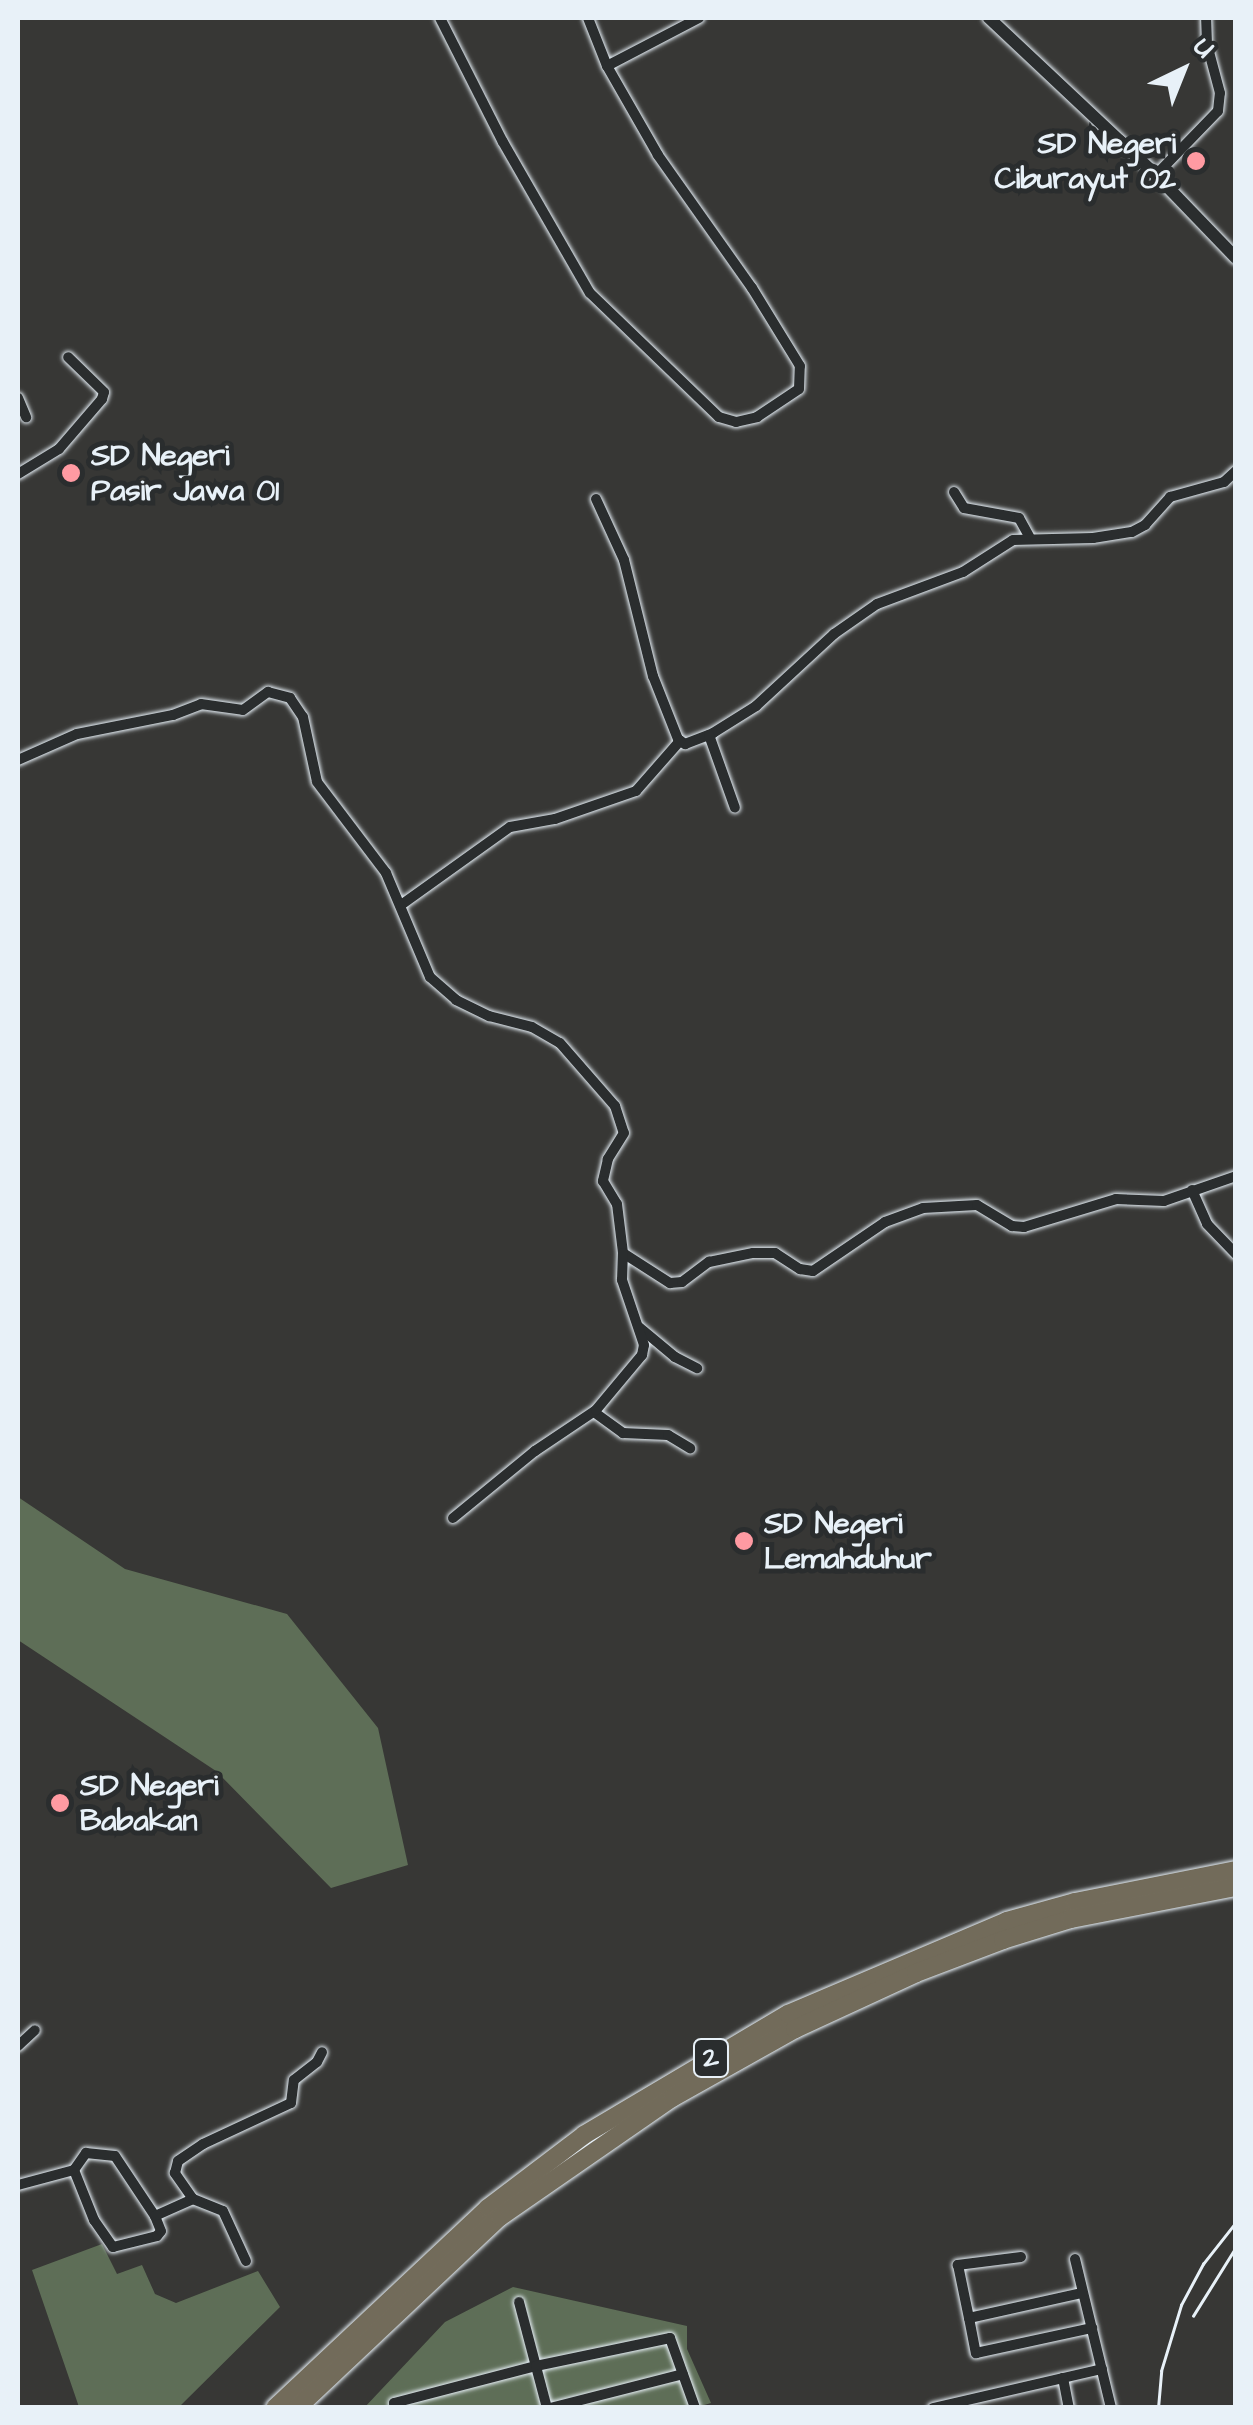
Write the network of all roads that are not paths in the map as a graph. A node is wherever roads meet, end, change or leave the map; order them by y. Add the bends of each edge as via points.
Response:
1 (440, 18) edge
2 (588, 18) edge
3 (698, 18) edge
4 (989, 18) edge
5 (1206, 18) edge
6 (607, 66) junction
7 (1156, 175) junction
8 (1236, 258) edge
9 (68, 357) dead end
10 (18, 398) edge
11 (26, 418) dead end
12 (1236, 471) edge
13 (18, 474) edge
14 (954, 492) dead end
15 (596, 499) dead end
16 (1030, 536) junction
17 (709, 735) junction
18 (680, 742) junction
19 (18, 760) edge
20 (735, 808) dead end
21 (401, 905) junction
22 (1236, 1176) edge
23 (1192, 1190) junction
24 (623, 1253) junction
25 (1236, 1254) edge
26 (634, 1323) junction
27 (698, 1368) dead end
28 (594, 1412) junction
29 (690, 1448) dead end
30 (453, 1518) dead end
31 (1236, 1870) edge
32 (1236, 1886) edge
33 (35, 2030) dead end
34 (18, 2046) edge
35 (322, 2052) dead end
36 (74, 2170) junction
37 (18, 2185) edge
38 (193, 2200) junction
39 (155, 2216) junction
40 (1020, 2257) dead end
41 (1075, 2260) dead end
42 (246, 2262) dead end
43 (1082, 2293) junction
44 (519, 2302) dead end
45 (969, 2318) junction
46 (1092, 2328) junction
47 (536, 2366) junction
48 (1102, 2369) junction
49 (683, 2374) junction
50 (1063, 2378) junction
51 (274, 2408) edge
52 (298, 2408) edge
53 (395, 2408) edge
54 (548, 2408) edge
55 (695, 2408) edge
56 (933, 2408) edge
57 (1069, 2408) edge
58 (1111, 2408) edge

1 - 6 street via 590,293 709,410 730,421 757,417 799,388 800,366 658,155
2 - 6 street
3 - 6 street
4 - 7 street
5 - 7 street via 1218,110
7 - 8 street
9 - 13 street via 101,389 102,399 59,449
10 - 11 street
12 - 16 street via 1224,482 1170,498 1132,532
14 - 16 street via 964,508 1018,518
15 - 18 street via 624,560 647,658
16 - 17 street via 963,572 867,610 761,702
17 - 18 street
17 - 20 street
18 - 21 street via 636,791 510,827
19 - 21 street via 77,734 173,716 200,704 243,710 268,692 286,695 303,716 317,782 386,873
21 - 24 street via 437,985 480,1012 552,1037 612,1102 624,1133 604,1181 617,1204
22 - 23 street
23 - 24 street via 1160,1202 1111,1200 1019,1227 982,1206 922,1208 889,1219 813,1271 775,1253 752,1252 708,1262 670,1283
23 - 25 street via 1207,1224
24 - 26 street via 622,1280
26 - 27 street
26 - 28 street via 644,1350
28 - 29 street via 623,1433 668,1435
28 - 30 street
31 - 51 highway, 2 via 1008,1922 788,2014 584,2135 488,2208
32 - 52 highway, 2 via 1071,1919 1003,1940 795,2029 672,2098 500,2217
33 - 34 street
35 - 38 street via 294,2080 291,2104 203,2144 176,2164
36 - 37 street
36 - 39 street via 86,2154 115,2156
36 - 39 street via 94,2220 114,2248 159,2234
38 - 39 street
38 - 42 street via 223,2211
40 - 45 street via 958,2265
41 - 43 street
43 - 45 street
43 - 46 street
44 - 47 street
45 - 46 street via 976,2353
46 - 48 street
47 - 49 street via 670,2338
47 - 53 street
47 - 54 street
48 - 50 street
48 - 58 street
49 - 54 street
49 - 55 street
50 - 56 street
50 - 57 street

